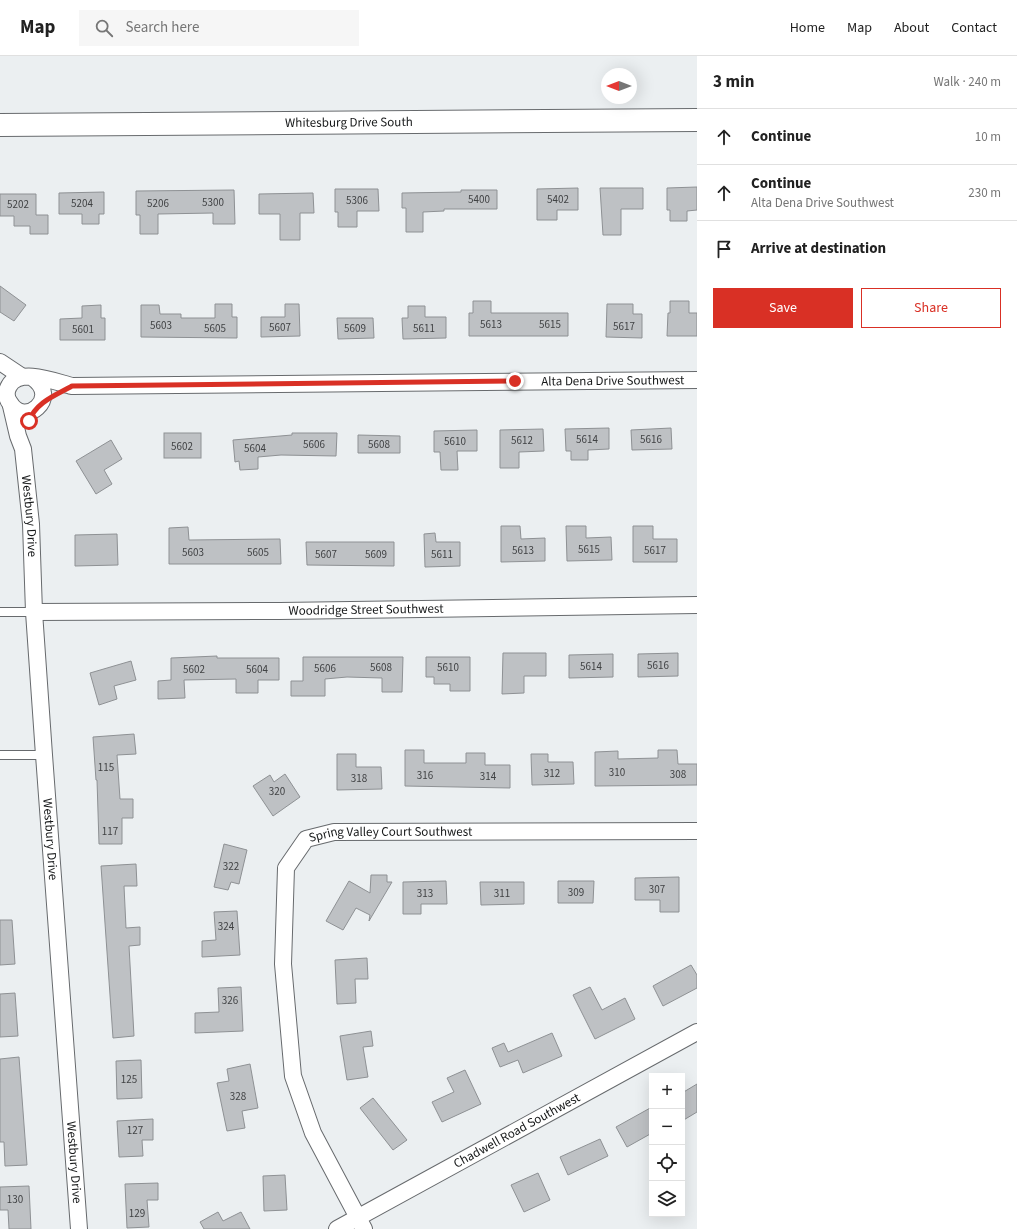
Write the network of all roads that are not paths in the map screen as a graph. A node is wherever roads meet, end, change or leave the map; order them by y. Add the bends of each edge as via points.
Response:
1 (697, 120) edge
2 (0, 125) edge
3 (0, 362) edge
4 (27, 377) junction
5 (697, 380) edge
6 (72, 386) junction
7 (6, 395) edge
8 (37, 407) junction
9 (23, 448) junction
10 (697, 605) edge
11 (0, 612) edge
12 (34, 612) junction
13 (0, 755) edge
14 (44, 755) junction
15 (697, 831) edge
16 (697, 1032) edge
17 (361, 1223) edge
18 (79, 1229) edge
19 (337, 1229) edge

1 - 2 main road, Whitesburg Drive South
3 - 4 street
4 - 6 street, Alta Dena Drive Southwest
4 - 7 street via 11,383
4 - 8 street via 42,386 43,398
5 - 6 street, Alta Dena Drive Southwest
6 - 8 street, Alta Dena Drive Southwest
7 - 8 street via 21,412
7 - 9 street, Westbury Drive
8 - 9 street, Westbury Drive
9 - 12 street, Westbury Drive via 31,524
10 - 12 street, Woodridge Street Southwest
11 - 12 lane
12 - 14 street, Westbury Drive
13 - 14 lane
14 - 18 street, Westbury Drive
15 - 17 street, Spring Valley Court Southwest via 334,832 306,839 286,868 282,964 293,1076 313,1133
16 - 17 street, Chadwell Road Southwest
17 - 19 street, Chadwell Road Southwest

